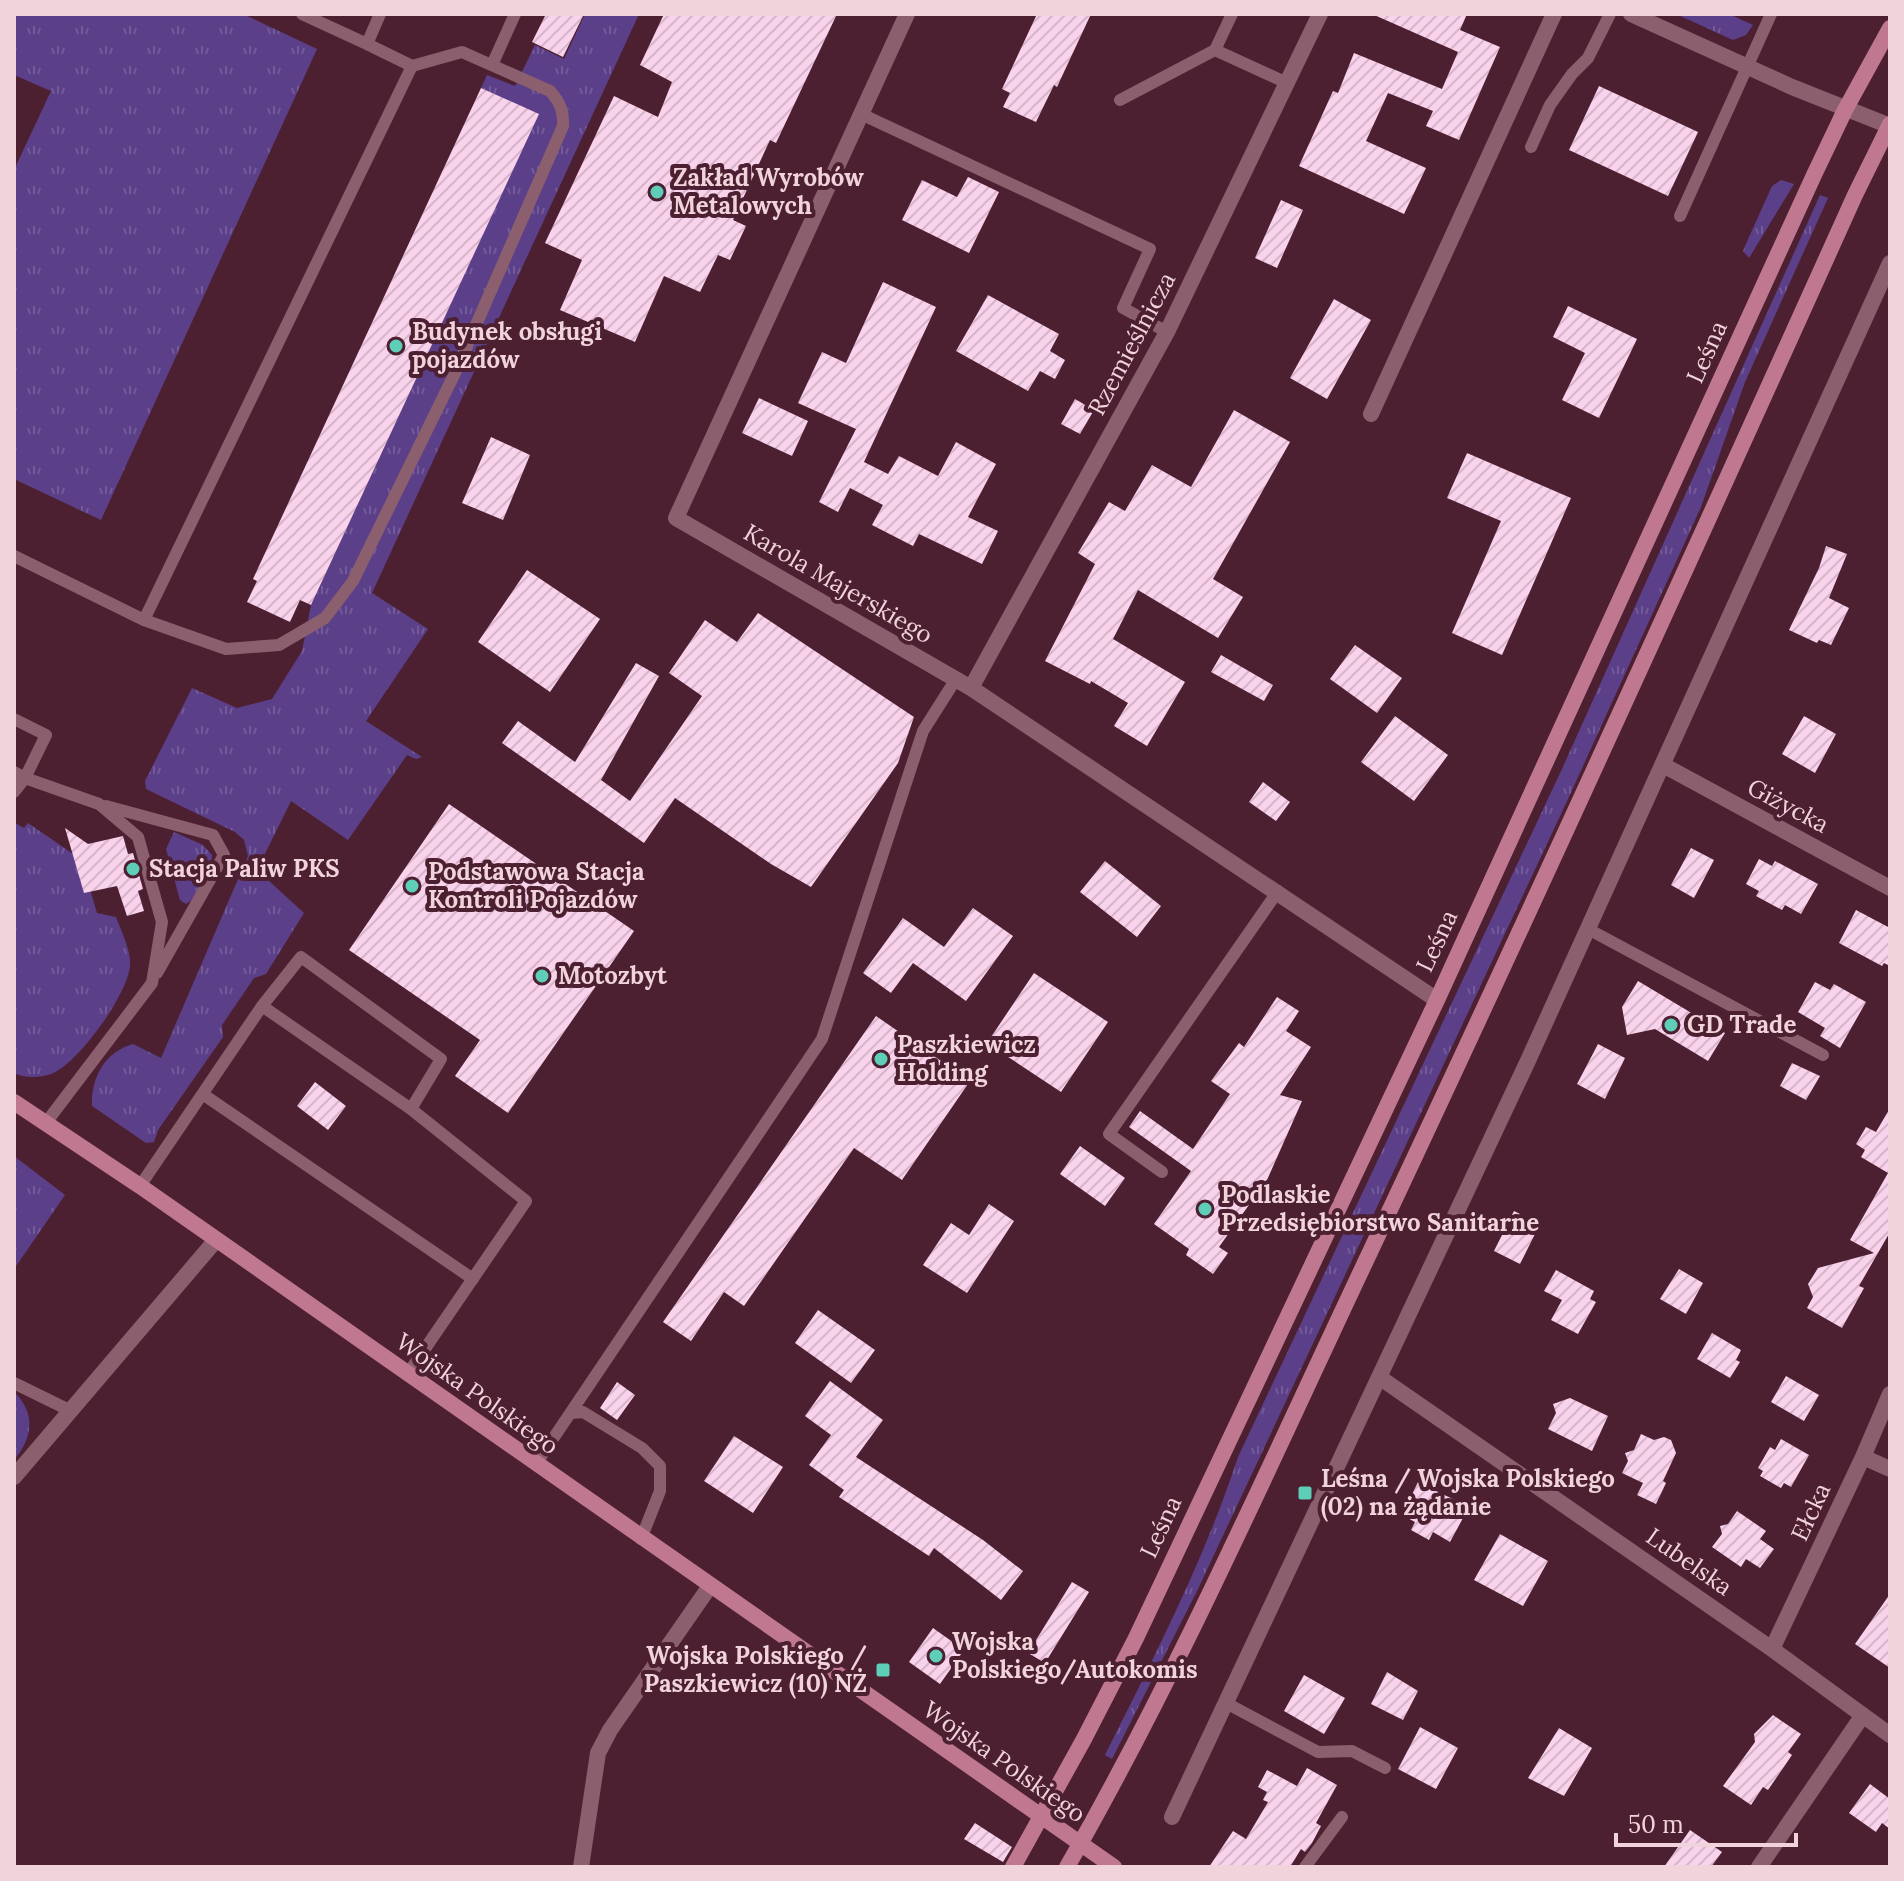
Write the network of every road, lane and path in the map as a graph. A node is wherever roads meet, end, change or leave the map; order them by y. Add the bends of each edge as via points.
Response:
1 (302, 14) edge
2 (380, 14) edge
3 (515, 14) edge
4 (907, 14) edge
5 (1232, 14) edge
6 (1320, 14) edge
7 (1554, 14) edge
8 (1610, 14) edge
9 (1771, 14) edge
10 (1639, 15) edge
11 (1890, 28) edge
12 (367, 44) junction
13 (1215, 50) junction
14 (492, 65) junction
15 (412, 66) junction
16 (1747, 66) junction
17 (1287, 83) junction
18 (1120, 100) dead end
19 (1845, 110) junction
20 (861, 114) junction
21 (1890, 125) edge
22 (1531, 147) dead end
23 (1680, 216) dead end
24 (1890, 263) edge
25 (1167, 332) junction
26 (1371, 414) dead end
27 (14, 556) edge
28 (144, 620) junction
29 (956, 679) junction
30 (971, 688) junction
31 (14, 719) edge
32 (1663, 765) junction
33 (20, 775) edge
34 (14, 792) edge
35 (99, 804) junction
36 (1890, 888) edge
37 (1278, 891) junction
38 (1588, 929) junction
39 (152, 983) junction
40 (1437, 1000) junction
41 (262, 1006) junction
42 (1823, 1055) dead end
43 (204, 1095) junction
44 (14, 1102) edge
45 (411, 1109) junction
46 (45, 1124) junction
47 (1162, 1172) dead end
48 (140, 1186) junction
49 (216, 1240) junction
50 (473, 1279) junction
51 (407, 1375) junction
52 (1379, 1377) junction
53 (14, 1383) edge
54 (1890, 1394) edge
55 (71, 1411) junction
56 (572, 1413) junction
57 (1863, 1457) junction
58 (536, 1464) junction
59 (1890, 1469) edge
60 (14, 1477) edge
61 (641, 1539) junction
62 (710, 1586) junction
63 (1772, 1649) junction
64 (1226, 1703) junction
65 (1863, 1715) junction
66 (1890, 1735) edge
67 (1385, 1768) dead end
68 (1042, 1817) junction
69 (1172, 1817) dead end
70 (1342, 1817) dead end
71 (1080, 1844) junction
72 (581, 1867) edge
73 (1013, 1867) edge
74 (1067, 1867) edge
75 (1114, 1867) edge
76 (1305, 1867) edge
77 (1759, 1867) edge

1 - 12 lane
2 - 12 lane
3 - 14 lane
4 - 20 street, Karola Majerskiego
5 - 13 lane
6 - 17 street, Rzemieślnicza
7 - 26 street
8 - 22 lane via 1588,58 1550,105
9 - 16 lane
10 - 16 street
11 - 19 main road, Leśna
12 - 15 lane
13 - 17 lane
13 - 18 lane
14 - 15 lane via 462,52
14 - 28 lane via 550,91 561,106 563,126 455,373 353,581 325,618 279,645 226,649
15 - 28 lane
16 - 19 street
16 - 23 lane
17 - 25 street, Rzemieślnicza
19 - 21 street
19 - 40 main road, Leśna
20 - 25 lane via 1150,249 1123,308
20 - 29 street, Karola Majerskiego via 676,518
21 - 71 main road via 1434,1117 1210,1592
24 - 32 street
25 - 30 street, Rzemieślnicza
27 - 28 lane
29 - 30 street, Karola Majerskiego
29 - 56 lane via 923,731 822,1039
30 - 37 street, Karola Majerskiego
31 - 33 lane via 46,735
32 - 36 street, Giżycka
32 - 38 street
33 - 34 lane
33 - 35 lane
35 - 39 lane via 138,837 162,922
35 - 39 lane via 213,835 224,855
37 - 40 street, Karola Majerskiego
37 - 47 lane via 1109,1134
38 - 42 lane
38 - 52 street
39 - 46 lane
40 - 68 main road, Leśna via 1136,1638
41 - 43 lane
41 - 45 lane
41 - 45 lane via 301,957 441,1059
43 - 48 lane
43 - 50 lane
44 - 46 main road, Wojska Polskiego
45 - 50 lane via 526,1201
46 - 48 main road, Wojska Polskiego
48 - 49 main road, Wojska Polskiego
49 - 51 main road, Wojska Polskiego
49 - 55 street
50 - 51 lane
51 - 58 main road, Wojska Polskiego
52 - 63 street, Lubelska
52 - 64 street
53 - 55 lane
54 - 57 street, Ełcka
55 - 60 street
56 - 58 lane
56 - 61 lane via 583,1412 642,1448 660,1466 660,1491
57 - 59 street
57 - 63 street, Ełcka
58 - 61 main road, Wojska Polskiego
61 - 62 main road, Wojska Polskiego
62 - 68 main road, Wojska Polskiego
62 - 72 street via 598,1753
63 - 65 street, Lubelska
64 - 67 lane via 1318,1752 1352,1751
64 - 69 street
65 - 66 street, Lubelska
65 - 77 street
68 - 71 main road, Wojska Polskiego
68 - 73 main road, Leśna
70 - 76 lane
71 - 74 main road
71 - 75 main road, Wojska Polskiego

